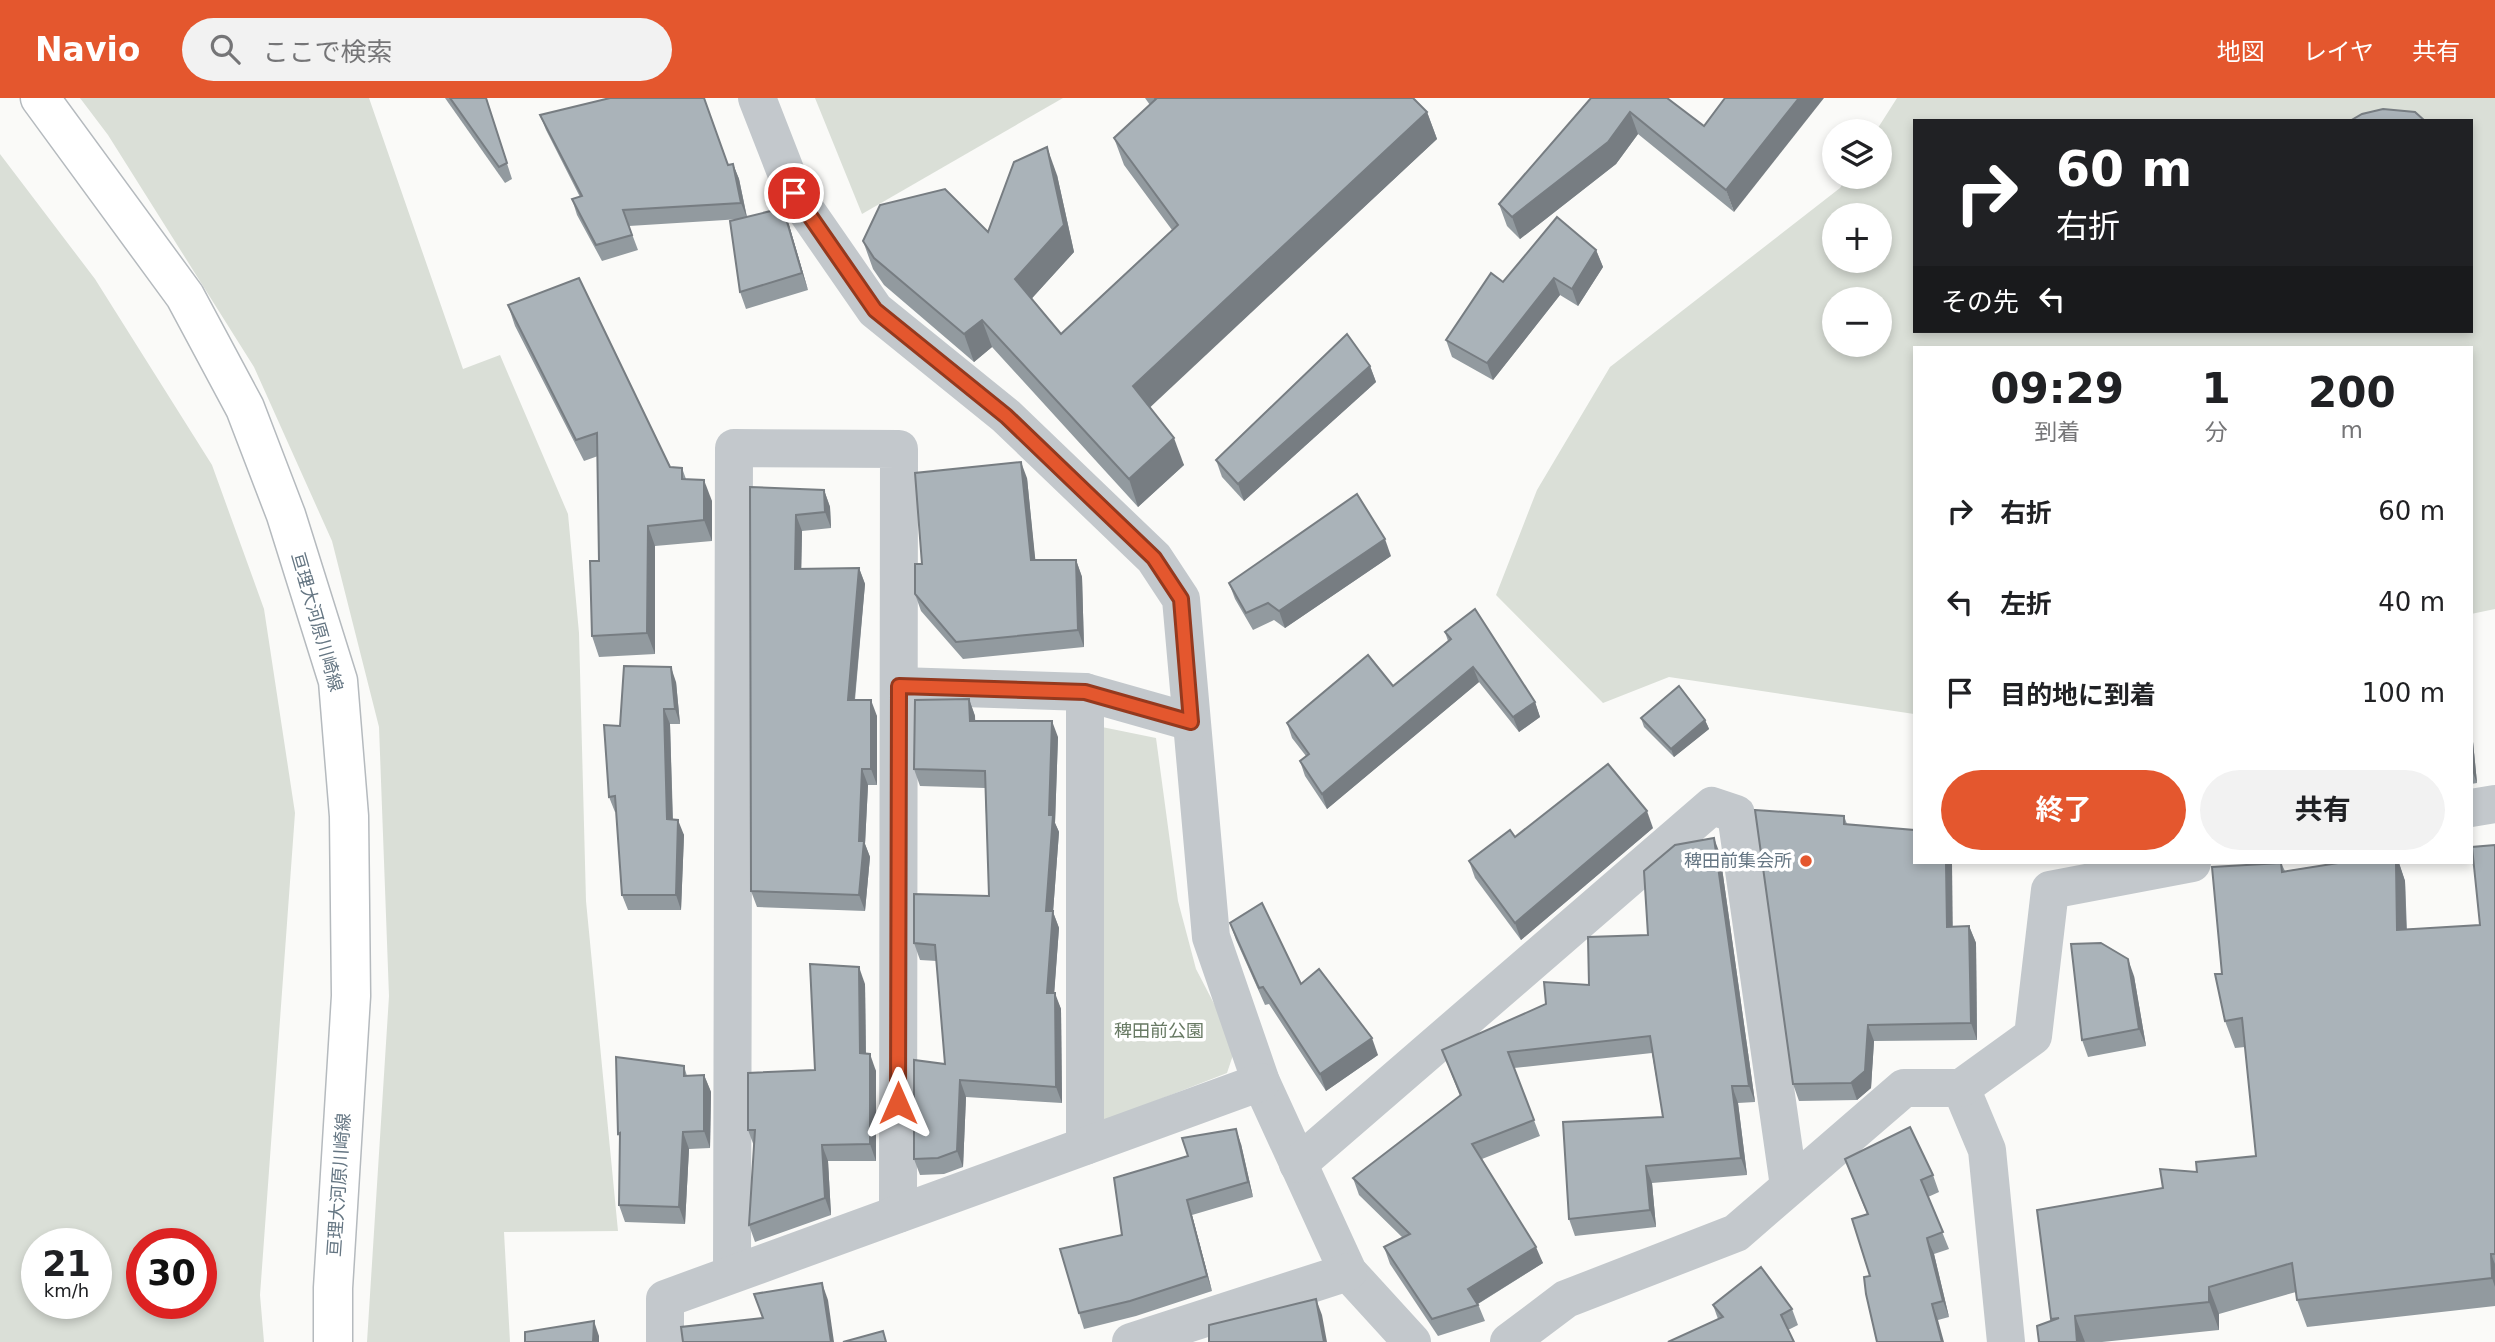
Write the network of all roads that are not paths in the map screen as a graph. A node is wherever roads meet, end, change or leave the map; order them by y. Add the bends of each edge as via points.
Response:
1 (40, 98) edge
2 (757, 98) edge
3 (899, 686) junction
4 (1085, 692) junction
5 (1191, 722) junction
6 (2495, 804) edge
7 (2473, 808) edge
8 (2187, 864) edge
9 (1261, 1082) junction
10 (1961, 1088) junction
11 (1085, 1146) junction
12 (1298, 1164) junction
13 (1789, 1186) junction
14 (898, 1214) junction
15 (1348, 1272) junction
16 (732, 1274) junction
17 (334, 1342) edge
18 (665, 1342) edge
19 (1131, 1342) edge
20 (1412, 1342) edge
21 (1508, 1342) edge
22 (2006, 1342) edge

1 - 17 main road, 亘理大河原川崎線 via 185,296 245,408 286,515 338,681 349,816 351,996 333,1289
2 - 5 street via 794,193 875,310 1006,416 1154,558 1181,599
3 - 4 street
3 - 14 street
3 - 16 street via 899,449 734,448
4 - 5 street
4 - 11 street
5 - 9 street via 1211,937
6 - 7 street
8 - 10 street via 2050,890 2033,1036
9 - 11 street
9 - 12 street
10 - 13 street via 1904,1088
10 - 22 street via 1987,1150
11 - 14 street
12 - 13 street via 1712,806 1736,814
12 - 15 street
13 - 21 street via 1736,1233 1566,1299
14 - 16 street
15 - 19 street
15 - 20 street
16 - 18 street via 665,1298

